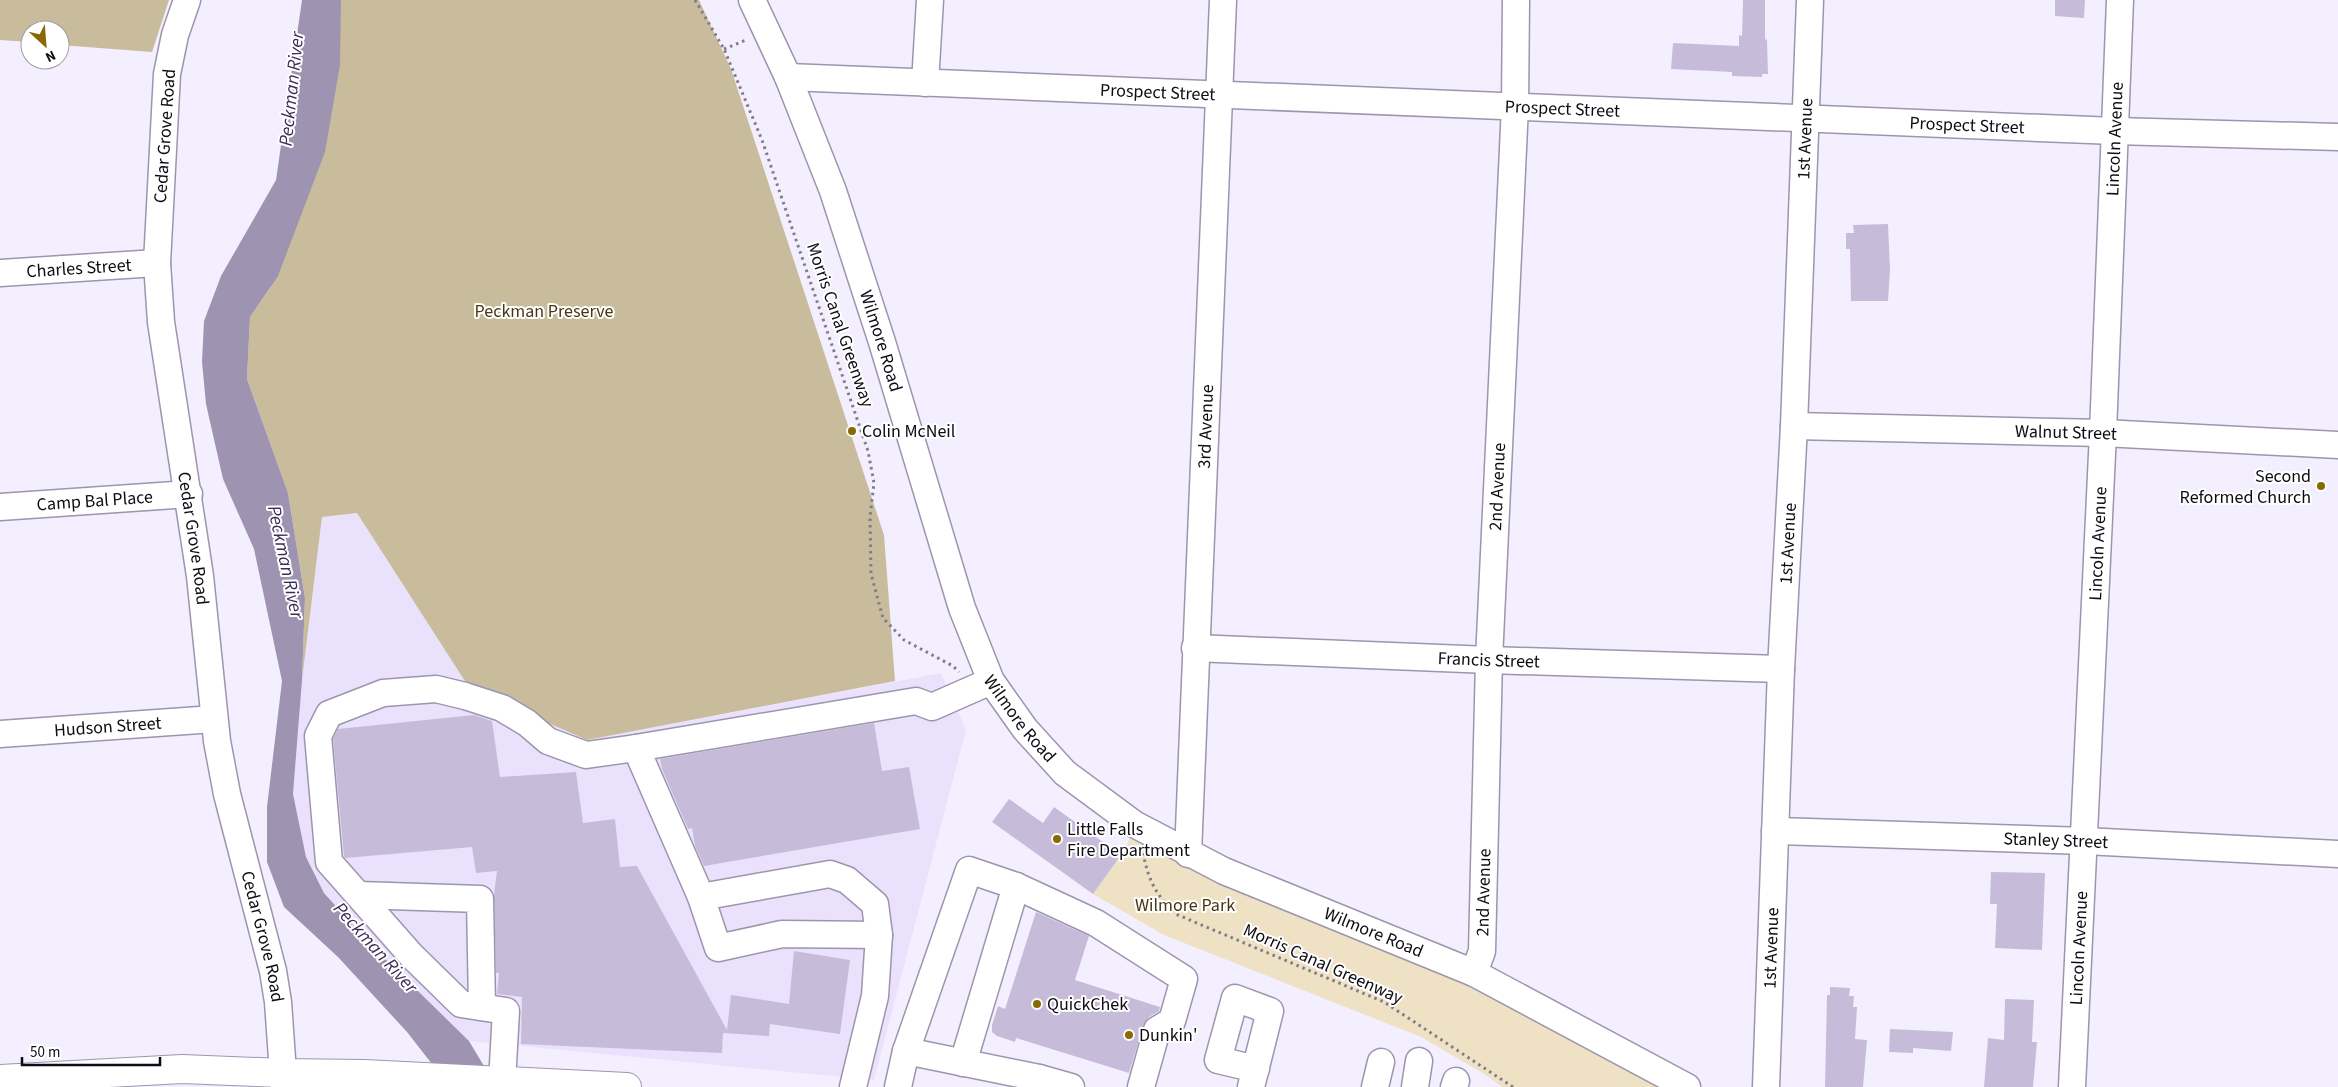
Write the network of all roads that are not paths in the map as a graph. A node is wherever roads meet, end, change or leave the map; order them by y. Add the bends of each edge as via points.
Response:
1 (187, 0) edge
2 (752, 0) edge
3 (930, 0) edge
4 (1224, 0) edge
5 (1516, 0) edge
6 (1810, 0) edge
7 (2120, 0) edge
8 (788, 78) junction
9 (925, 83) junction
10 (1220, 94) junction
11 (1515, 106) junction
12 (1807, 118) junction
13 (2115, 131) junction
14 (2338, 137) edge
15 (157, 263) junction
16 (0, 273) edge
17 (1794, 426) junction
18 (2103, 433) junction
19 (2338, 445) edge
20 (189, 494) junction
21 (0, 507) edge
22 (1195, 648) junction
23 (1489, 660) junction
24 (1781, 669) junction
25 (984, 684) junction
26 (214, 719) junction
27 (0, 734) edge
28 (636, 748) junction
29 (1775, 831) junction
30 (2085, 841) junction
31 (1188, 854) junction
32 (2338, 854) edge
33 (1016, 886) junction
34 (359, 895) junction
35 (701, 897) junction
36 (879, 936) junction
37 (1474, 973) junction
38 (482, 1007) junction
39 (906, 1051) junction
40 (1419, 1061) dead end
41 (963, 1062) junction
42 (283, 1080) edge
43 (5, 1081) edge
44 (417, 1082) edge
45 (500, 1082) junction
46 (1038, 1083) edge
47 (627, 1087) edge
48 (853, 1087) edge
49 (898, 1087) edge
50 (1071, 1087) edge
51 (1141, 1087) edge
52 (1414, 1087) edge
53 (1687, 1087) edge
54 (1766, 1087) edge
55 (2072, 1087) edge

1 - 15 street, Cedar Grove Road via 167,74
2 - 8 street, Wilmore Road
3 - 9 street
4 - 10 street, 3rd Avenue
5 - 11 street, 2nd Avenue
6 - 12 street, 1st Avenue
7 - 13 street, Lincoln Avenue
8 - 9 street, Prospect Street
8 - 25 street, Wilmore Road via 833,191 882,342
9 - 10 street, Prospect Street
10 - 11 street, Prospect Street
10 - 22 street, 3rd Avenue
11 - 12 street, Prospect Street
11 - 23 street, 2nd Avenue
12 - 13 street, Prospect Street
12 - 17 street, 1st Avenue
13 - 14 street, Prospect Street
13 - 18 street, Lincoln Avenue
15 - 16 street, Charles Street
15 - 20 street, Cedar Grove Road via 169,380
17 - 18 street, Walnut Street
17 - 24 street, 1st Avenue
18 - 19 street, Walnut Street
18 - 30 street, Lincoln Avenue
20 - 21 street, Camp Bal Place
20 - 26 street, Cedar Grove Road
22 - 23 street, Francis Street
22 - 31 street, 3rd Avenue
23 - 24 street, Francis Street
23 - 37 street, 2nd Avenue via 1482,951
24 - 29 street, 1st Avenue
25 - 28 street via 932,707 916,701 897,703
25 - 31 street, Wilmore Road via 1065,773 1134,824
26 - 27 street, Hudson Street
26 - 42 street, Cedar Grove Road via 226,794 273,971
28 - 34 street via 586,755 548,741 502,708 436,689 383,692 329,714 318,736 329,862
28 - 35 street
29 - 30 street, Stanley Street
29 - 54 street, 1st Avenue
30 - 32 street, Stanley Street
30 - 55 street, Lincoln Avenue
31 - 37 street, Wilmore Road
33 - 39 street via 970,870
33 - 41 street
33 - 51 street via 1096,922 1184,979 1172,1021 1158,1030
34 - 38 street via 411,955 461,1004
34 - 38 street via 480,899
35 - 36 street via 718,948 782,934
35 - 36 street via 830,874 847,880 876,904
36 - 48 street via 875,996
37 - 53 street, Wilmore Road
38 - 45 street via 506,1011
39 - 41 street
39 - 49 street
40 - 52 street
41 - 46 street
42 - 43 main road via 182,1069
42 - 44 main road via 309,1072
44 - 45 main road
45 - 47 main road
46 - 50 street

